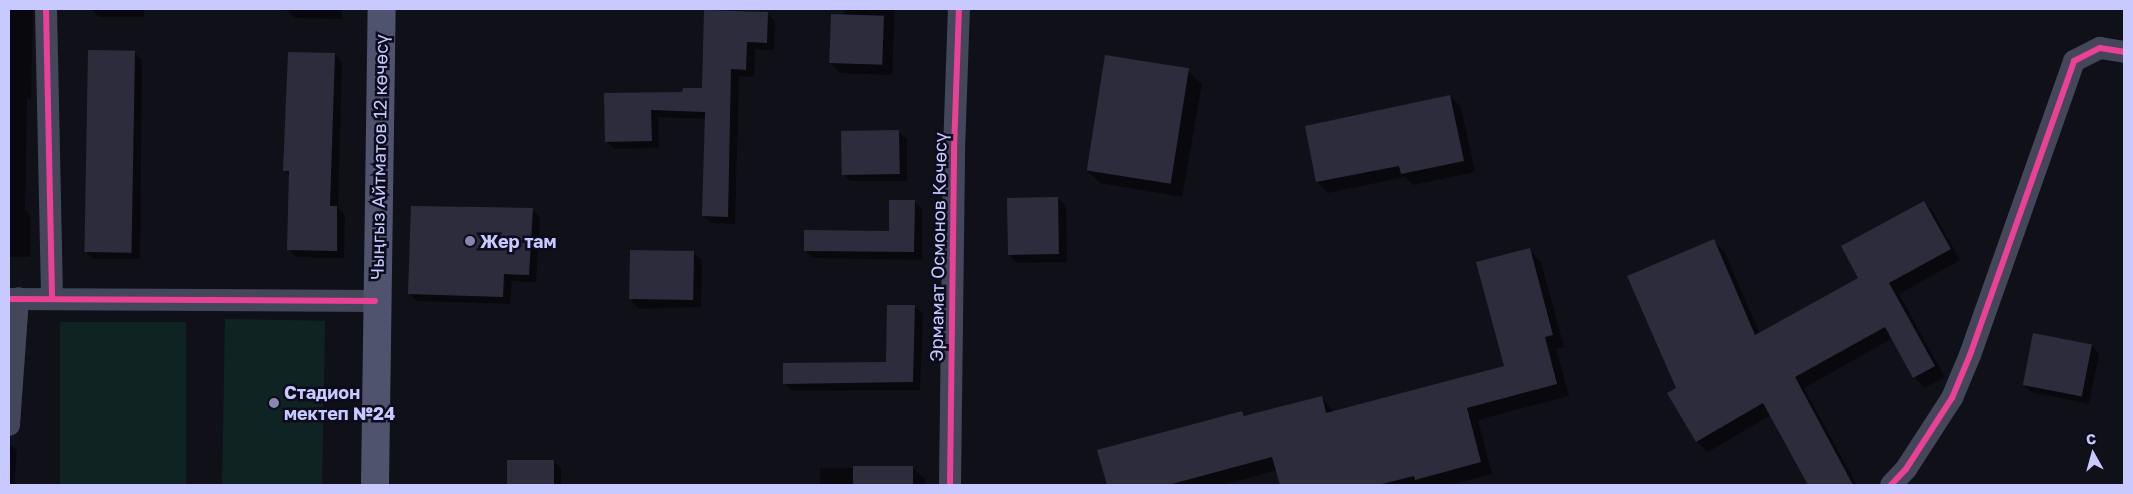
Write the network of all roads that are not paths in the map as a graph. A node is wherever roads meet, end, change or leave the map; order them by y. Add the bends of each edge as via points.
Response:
1 (46, 9) edge
2 (382, 9) edge
3 (959, 9) edge
4 (2124, 52) edge
5 (14, 298) edge
6 (52, 298) junction
7 (375, 301) junction
8 (9, 425) edge
9 (375, 485) edge
10 (950, 485) edge
11 (1892, 485) edge

1 - 6 street
2 - 7 main road, Чыңгыз Айтматов 12 көчөсү
3 - 10 street, Эрмамат Осмонов Көчөсү
4 - 11 street via 2100,48 2074,61 1967,364 1952,398
5 - 6 street
5 - 8 street
6 - 7 street
7 - 9 main road, Чыңгыз Айтматов 12 көчөсү

